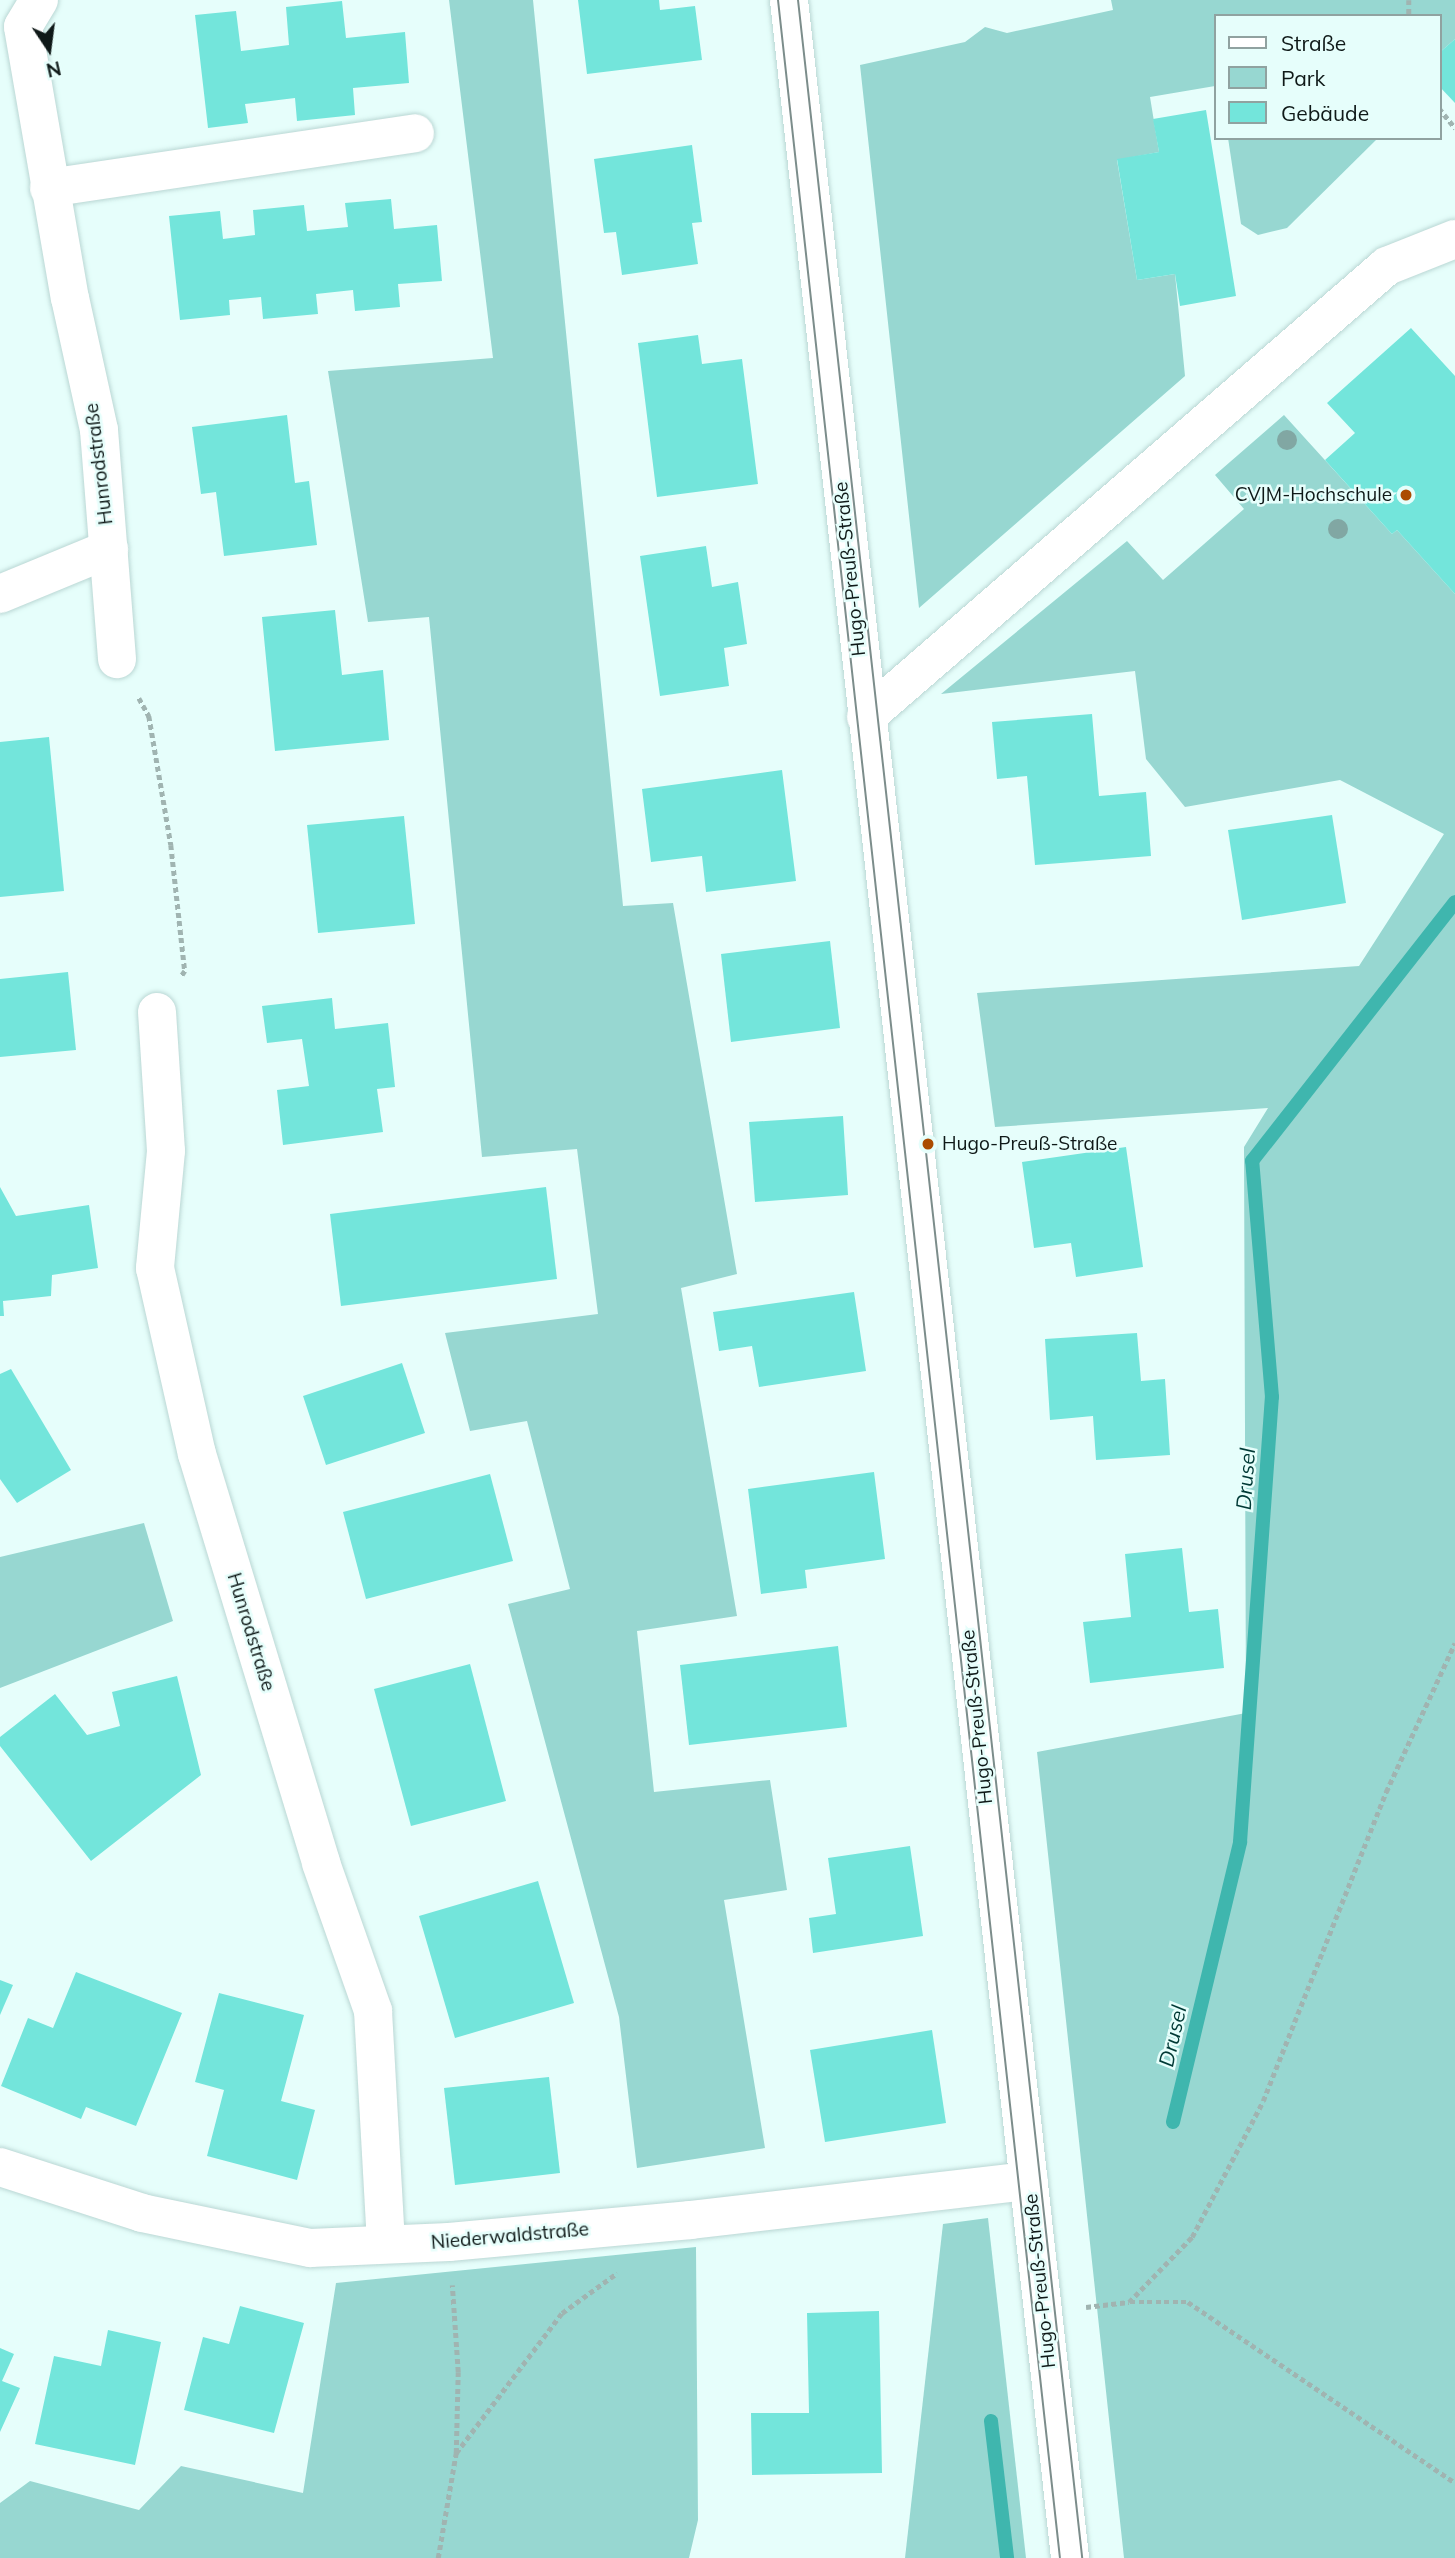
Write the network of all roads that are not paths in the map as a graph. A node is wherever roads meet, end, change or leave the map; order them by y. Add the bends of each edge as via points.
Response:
1 (39, 0) edge
2 (789, 0) edge
3 (415, 132) dead end
4 (49, 188) junction
5 (1455, 239) edge
6 (109, 549) junction
7 (0, 594) edge
8 (117, 659) road end
9 (866, 717) junction
10 (157, 1013) dead end
11 (0, 2167) edge
12 (1028, 2181) junction
13 (386, 2244) junction
14 (1070, 2558) edge

1 - 4 street, Hunrodstraße via 23,27
2 - 9 street, Hugo-Preuß-Straße
3 - 4 street
4 - 6 street, Hunrodstraße via 99,430
5 - 9 street via 1387,265
6 - 7 street
6 - 8 street, Hunrodstraße
9 - 12 street, Hugo-Preuß-Straße
10 - 13 street, Hunrodstraße via 166,1151 155,1269 197,1454 321,1863 373,2011
11 - 13 street, Niederwaldstraße via 142,2213 310,2248
12 - 13 street, Niederwaldstraße via 449,2242
12 - 14 street, Hugo-Preuß-Straße

